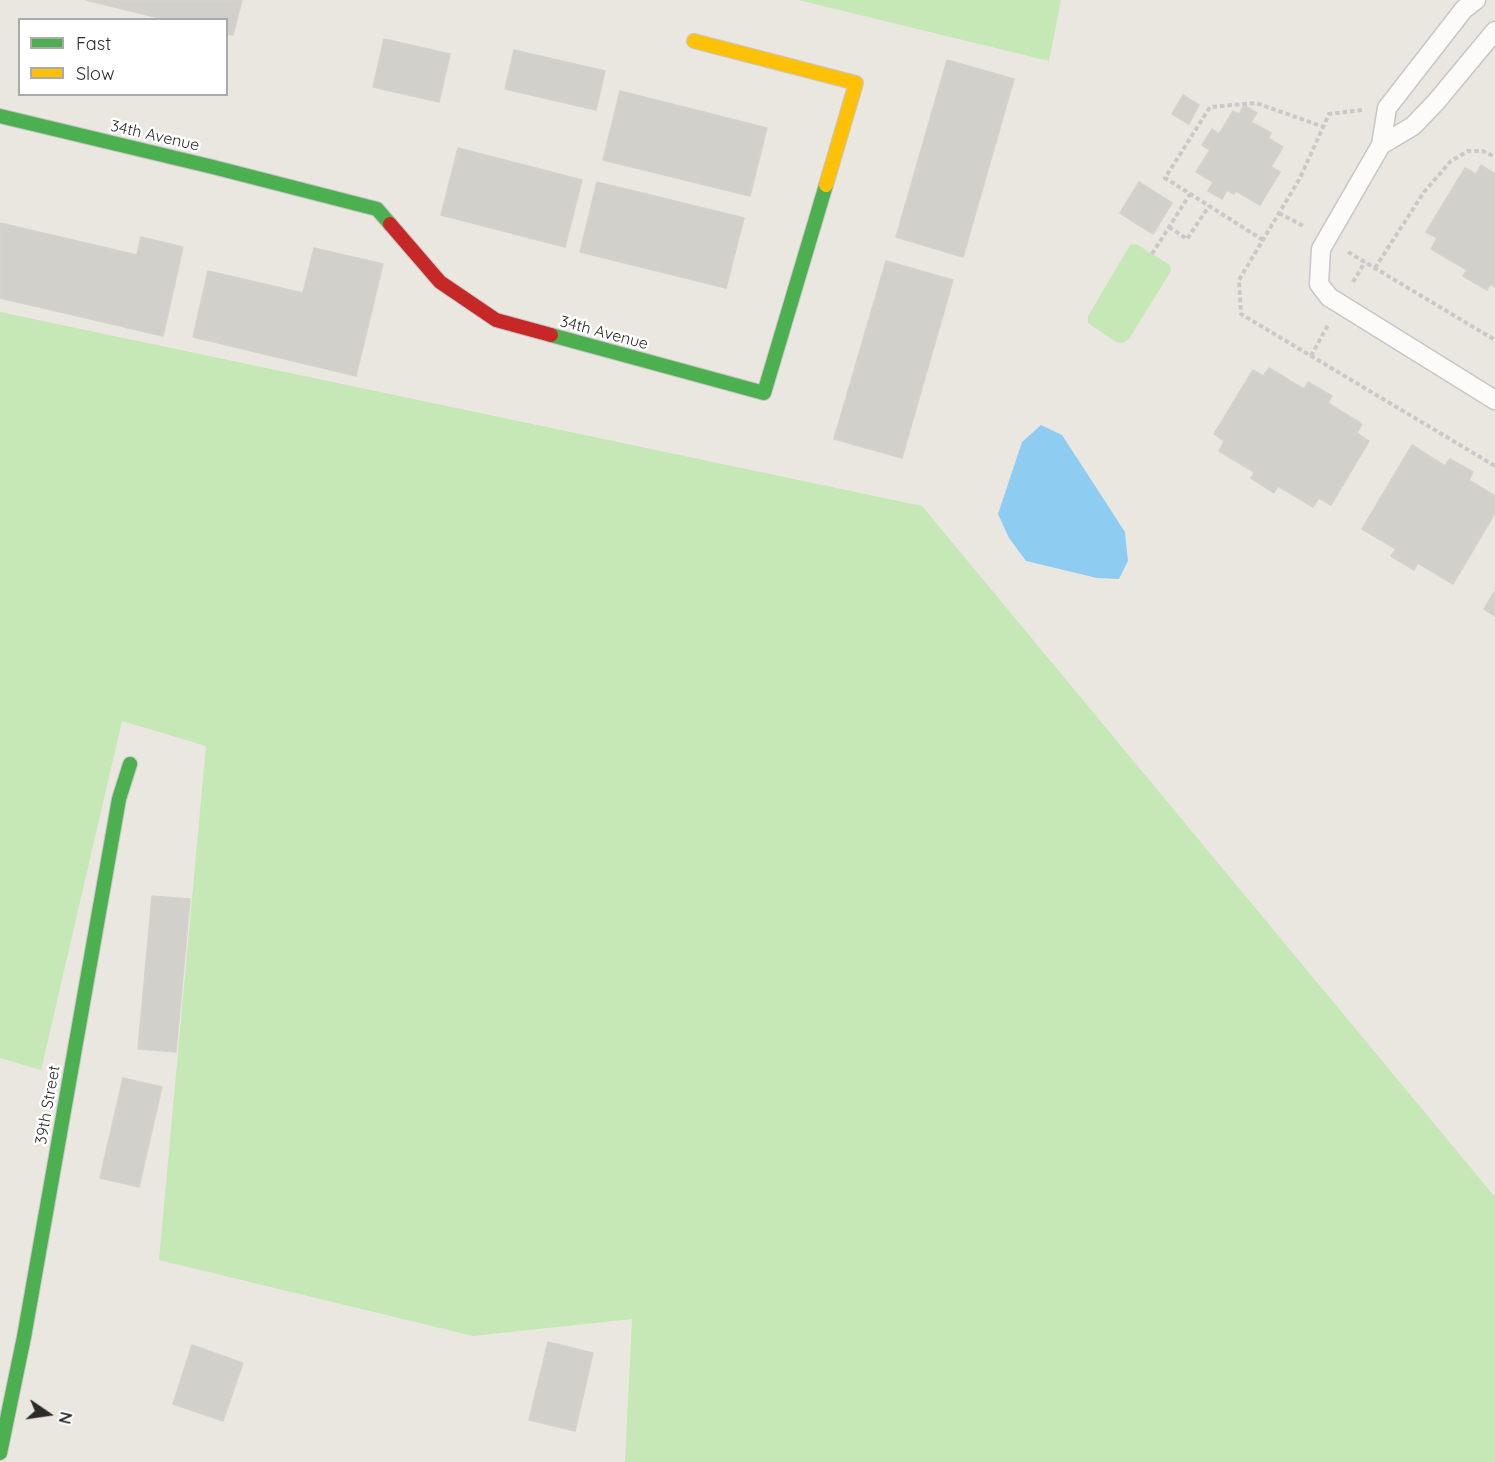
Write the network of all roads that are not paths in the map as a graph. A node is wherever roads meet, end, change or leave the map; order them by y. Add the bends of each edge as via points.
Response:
1 (1476, 0) edge
2 (1495, 31) edge
3 (694, 41) dead end
4 (0, 116) edge
5 (1381, 145) junction
6 (1495, 400) edge
7 (130, 764) dead end
8 (0, 1453) edge

1 - 5 lane via 1464,9 1387,108
2 - 5 lane via 1413,126
3 - 4 street, 34th Avenue via 856,83 764,393 496,320 441,282 377,209
5 - 6 lane via 1322,249 1319,284 1329,297
7 - 8 street, 39th Street via 119,799

